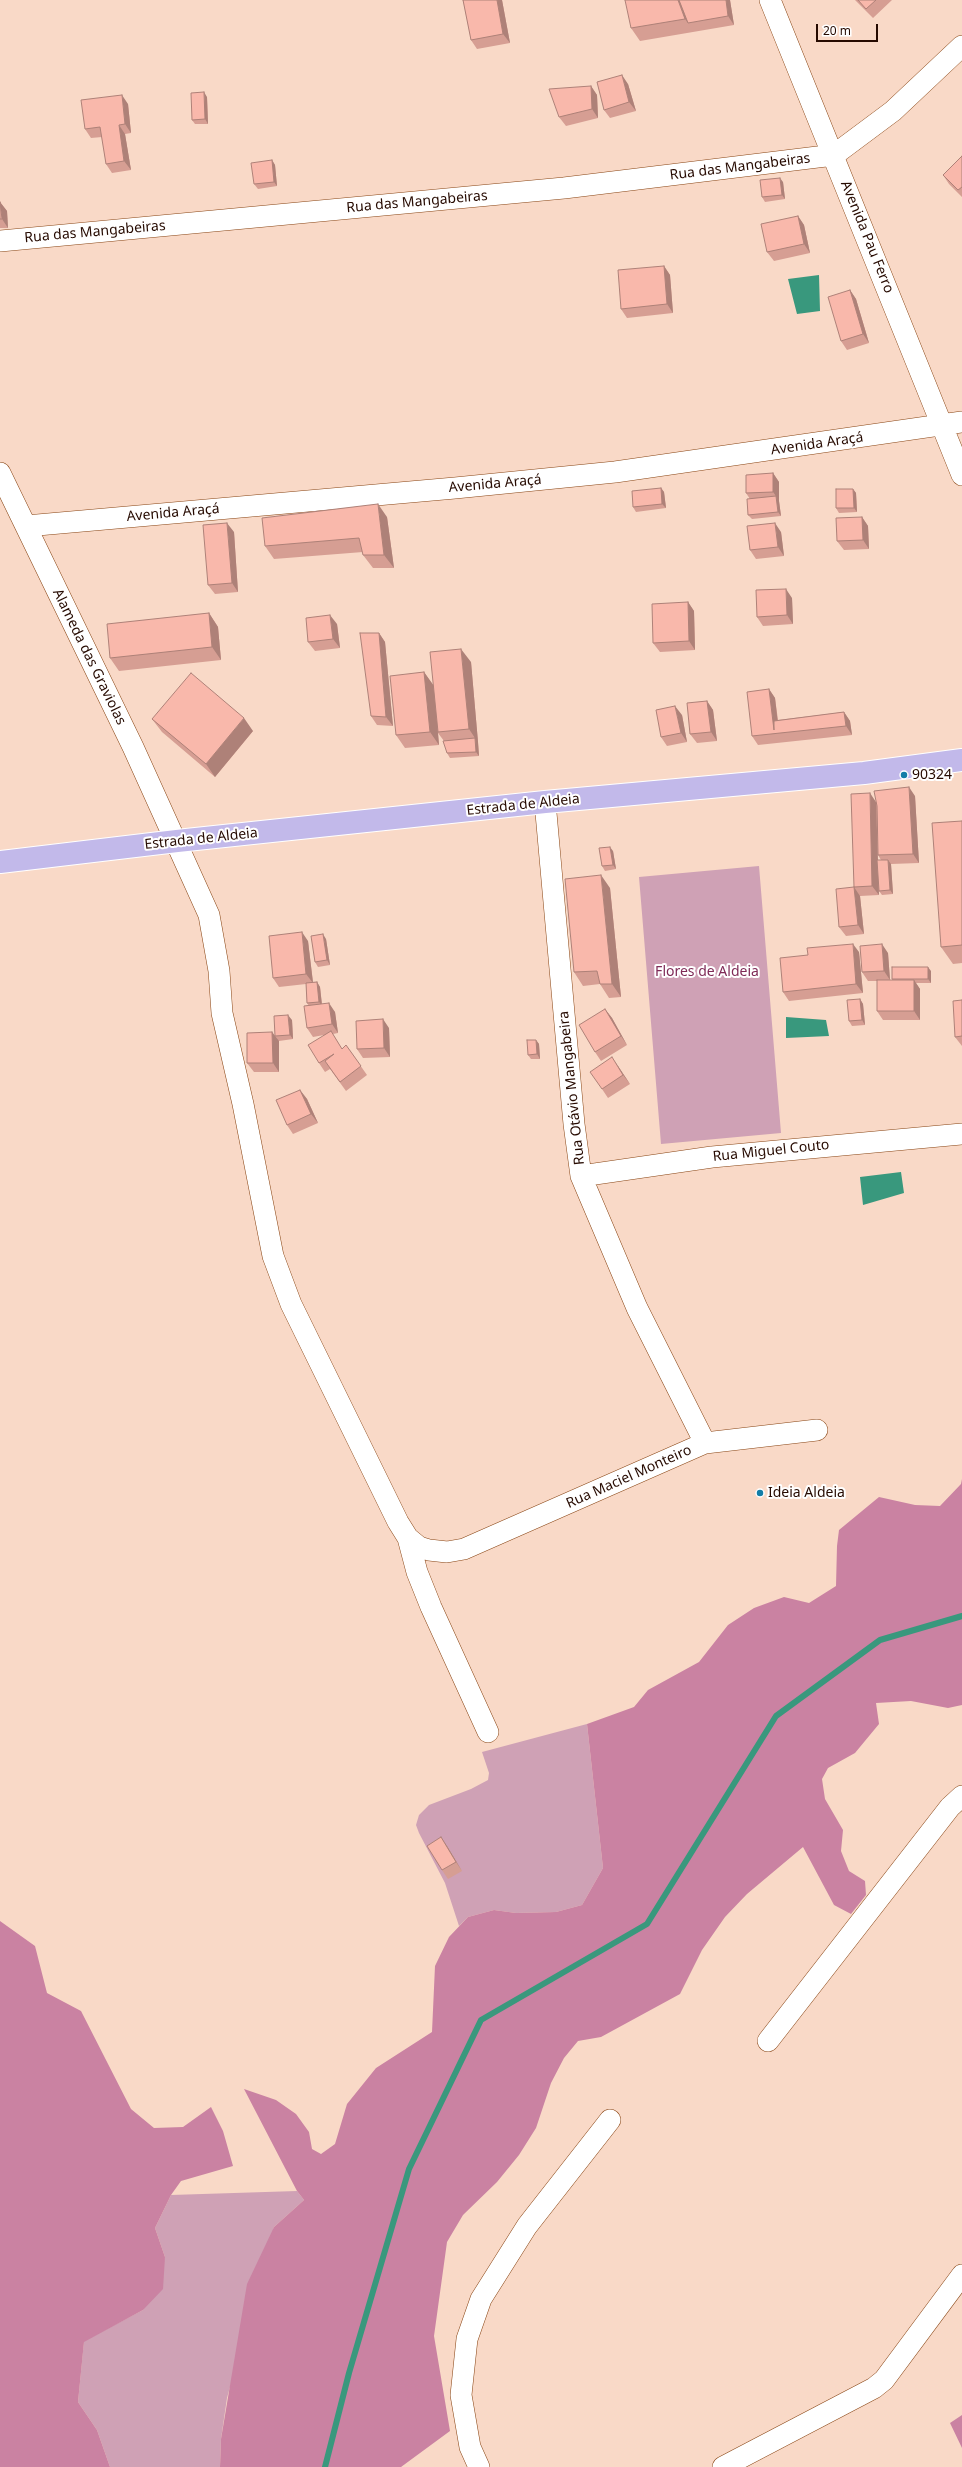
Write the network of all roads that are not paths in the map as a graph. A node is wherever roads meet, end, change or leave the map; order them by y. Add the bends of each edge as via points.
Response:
1 (770, 0) edge
2 (962, 46) edge
3 (834, 156) junction
4 (0, 241) edge
5 (962, 422) edge
6 (941, 426) junction
7 (0, 473) edge
8 (962, 475) edge
9 (26, 526) junction
10 (962, 760) edge
11 (546, 802) junction
12 (177, 841) junction
13 (0, 862) edge
14 (962, 1134) edge
15 (581, 1176) junction
16 (817, 1430) dead end
17 (705, 1443) junction
18 (408, 1538) junction
19 (488, 1732) dead end
20 (962, 1796) edge
21 (768, 2041) dead end
22 (610, 2120) dead end
23 (962, 2275) edge
24 (479, 2467) edge
25 (722, 2467) edge

1 - 3 street, Avenida Pau Ferro
2 - 3 street via 893,111
3 - 4 street, Rua das Mangabeiras via 564,188
3 - 6 street, Avenida Pau Ferro
5 - 6 street, Avenida Araçá
6 - 8 street, Avenida Pau Ferro
6 - 9 street, Avenida Araçá via 615,472
7 - 9 street, Alameda das Graviolas
9 - 12 street, Alameda das Graviolas
10 - 11 main road, Estrada de Aldeia via 864,773
11 - 12 main road, Estrada de Aldeia
11 - 15 street, Rua Otávio Mangabeira via 574,1124
12 - 13 main road, Estrada de Aldeia
12 - 18 street, Alameda das Graviolas via 209,915 219,971 222,1013 247,1120 273,1256 291,1304
14 - 15 street, Rua Miguel Couto via 712,1157
15 - 17 street, Rua Otávio Mangabeira via 637,1308
16 - 17 street, Rua Maciel Monteiro
17 - 18 street, Rua Maciel Monteiro via 483,1543 447,1552 419,1547
18 - 19 street via 430,1607
20 - 21 street via 950,1807
22 - 24 street via 527,2226 480,2299 467,2339 461,2395 470,2447
23 - 25 street via 884,2380 874,2388

